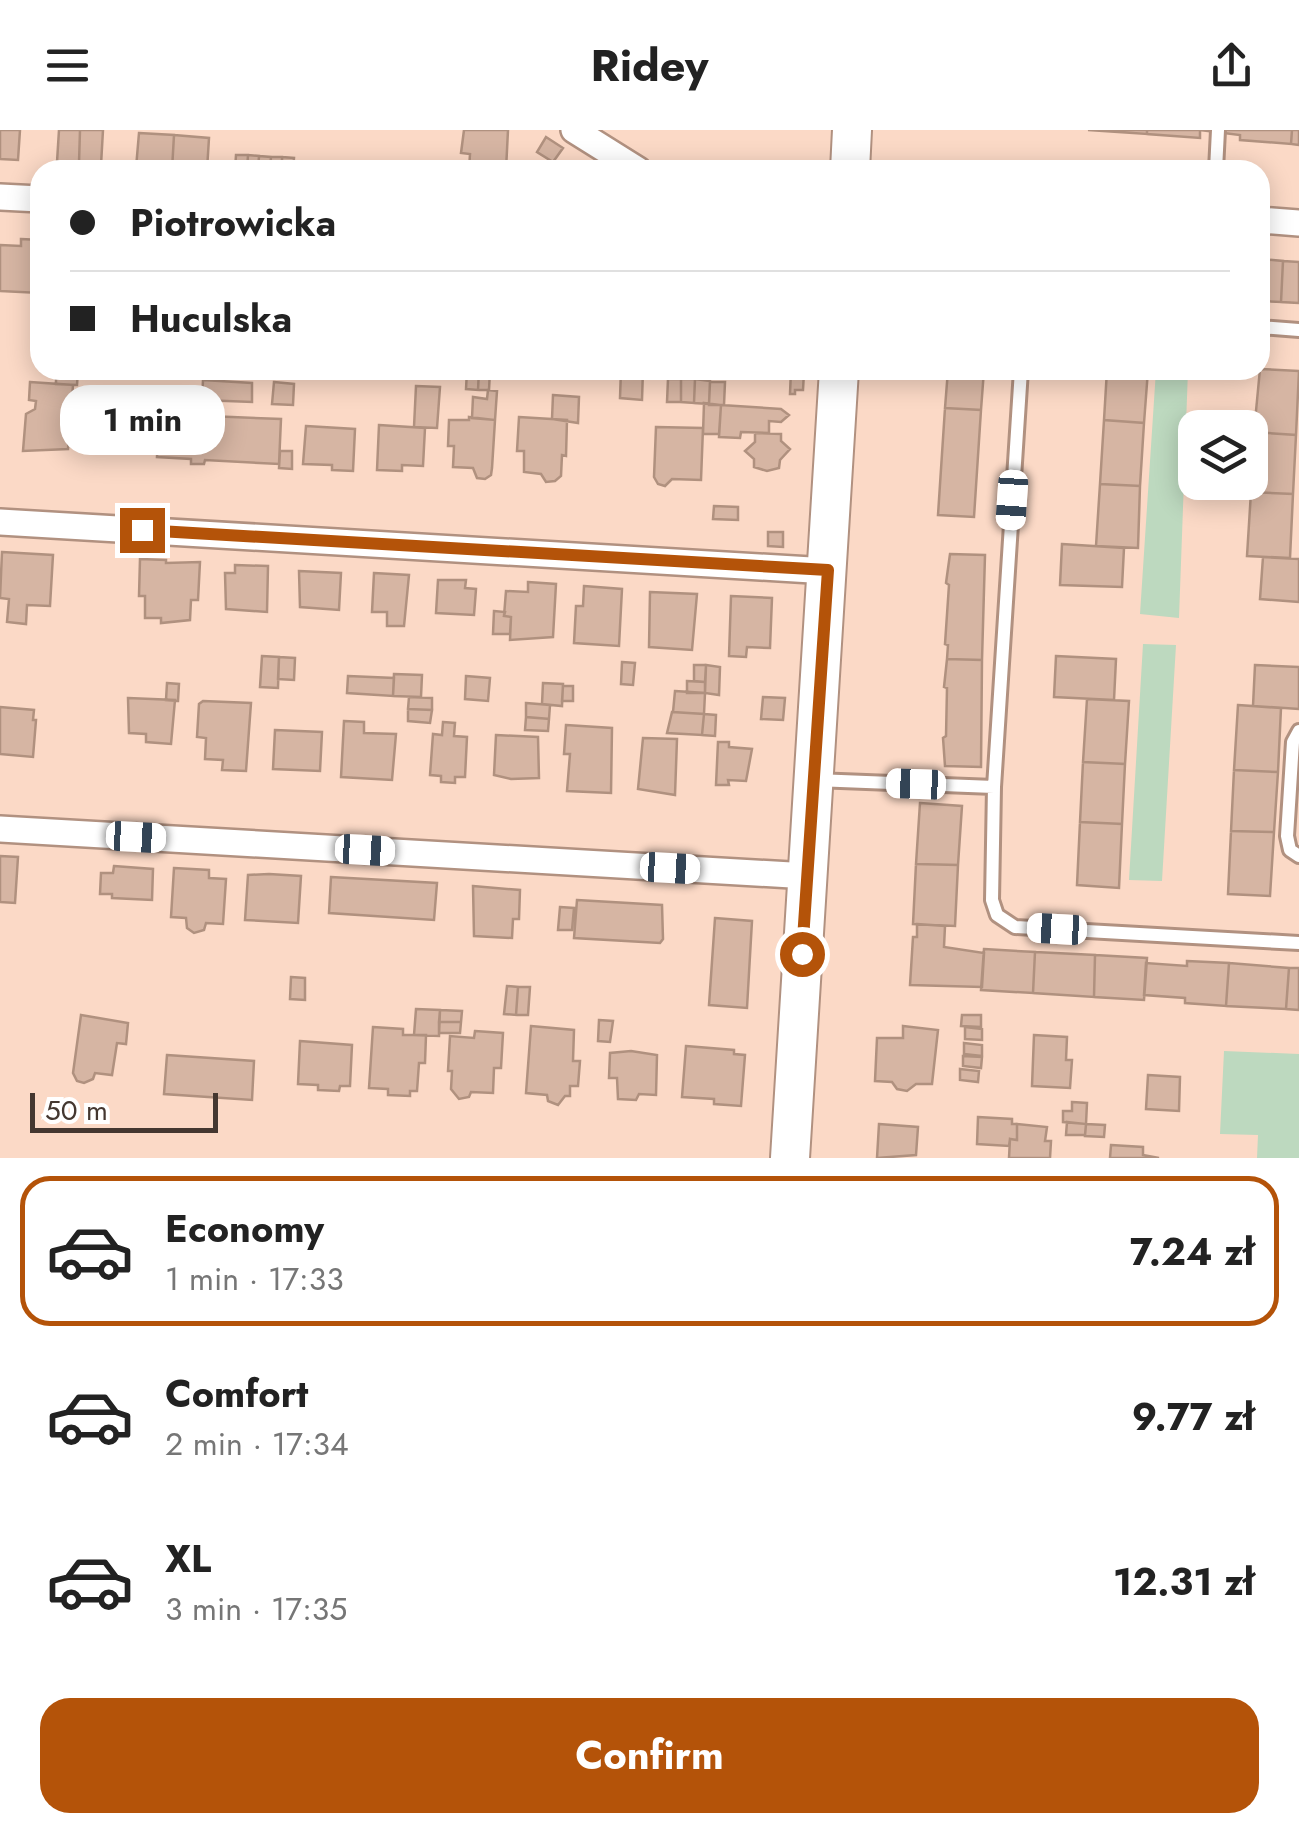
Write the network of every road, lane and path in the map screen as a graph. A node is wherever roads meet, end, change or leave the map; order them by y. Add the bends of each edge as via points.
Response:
1 (574, 130) edge
2 (852, 130) edge
3 (1218, 130) edge
4 (622, 160) edge
5 (850, 160) edge
6 (1216, 160) edge
7 (0, 197) edge
8 (30, 198) edge
9 (1270, 221) edge
10 (1299, 223) edge
11 (1270, 328) edge
12 (1299, 330) edge
13 (838, 380) edge
14 (1020, 380) edge
15 (0, 522) edge
16 (828, 570) junction
17 (1299, 731) edge
18 (812, 780) junction
19 (994, 787) junction
20 (0, 829) edge
21 (1299, 856) edge
22 (808, 876) junction
23 (1299, 943) edge
24 (790, 1158) edge

1 - 4 street
2 - 5 street
3 - 6 lane
7 - 8 street
9 - 10 street
11 - 12 lane
13 - 16 street
14 - 19 lane
15 - 16 street
16 - 18 street
17 - 21 lane via 1292,742 1287,836
18 - 19 lane
18 - 22 street
19 - 23 lane via 992,900 1005,922
20 - 22 street
22 - 24 street

